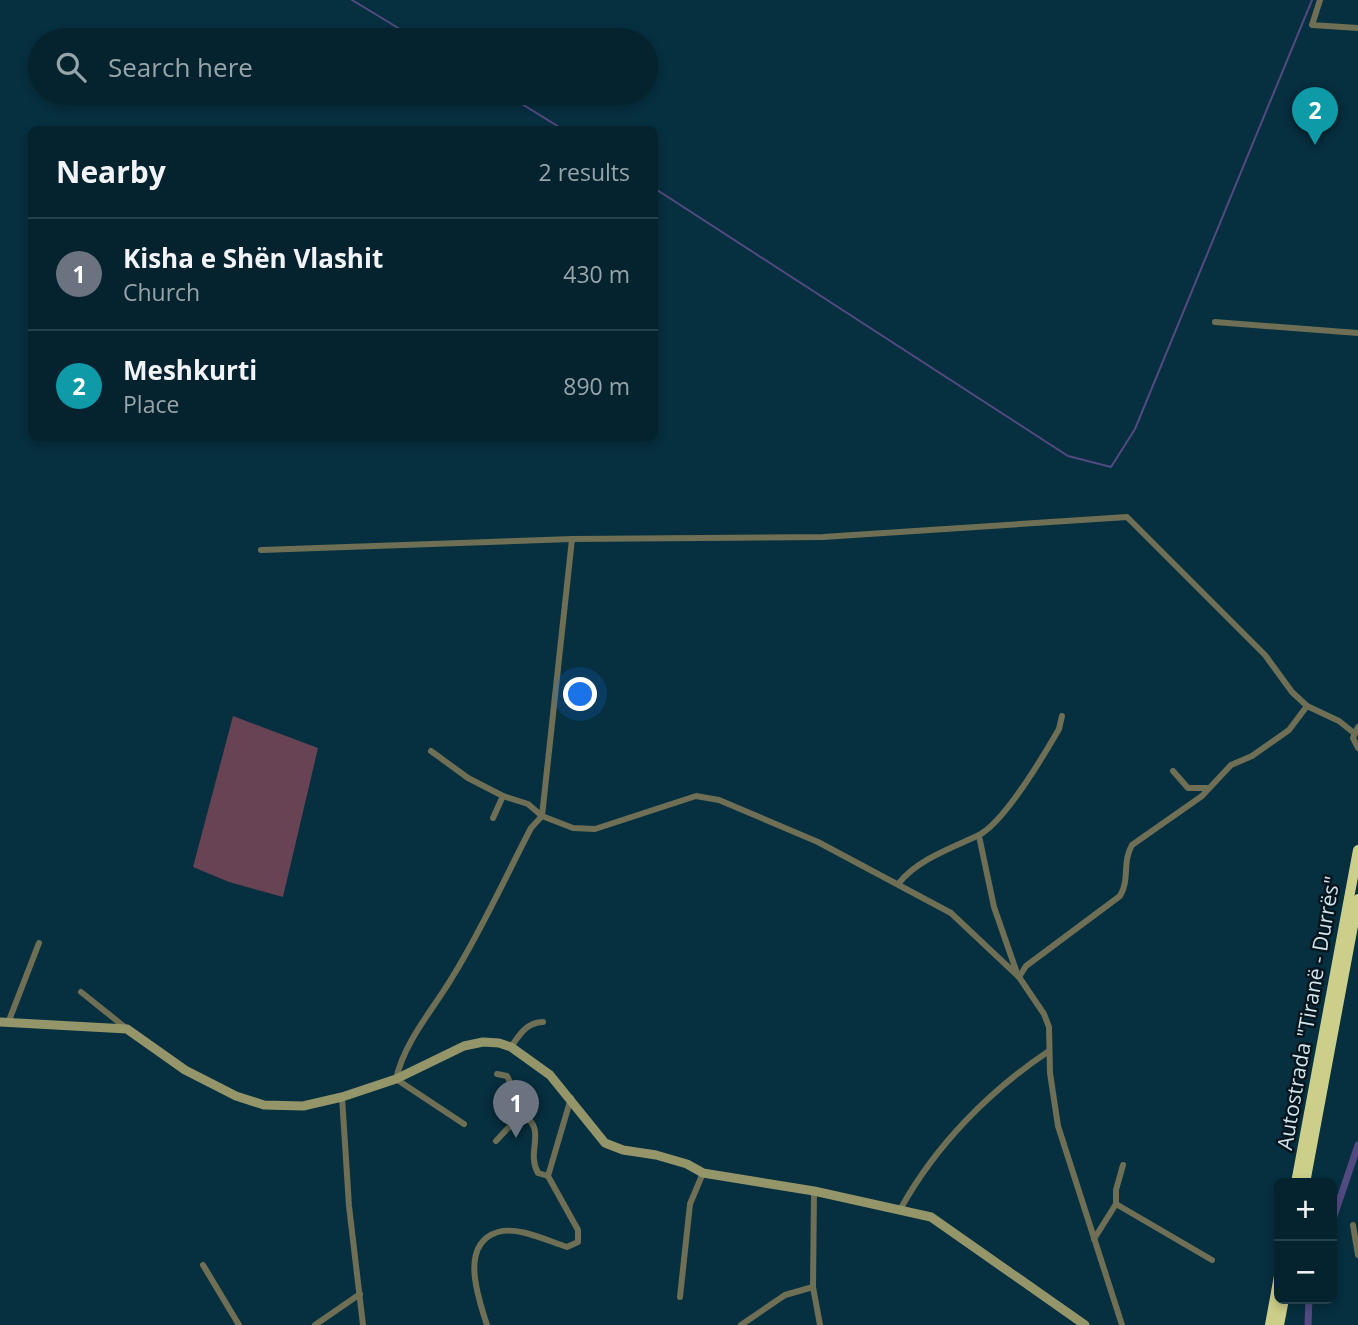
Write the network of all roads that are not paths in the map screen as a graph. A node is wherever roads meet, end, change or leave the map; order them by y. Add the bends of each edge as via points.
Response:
1 (1320, 0) edge
2 (1358, 28) edge
3 (1215, 322) dead end
4 (1358, 333) edge
5 (572, 539) junction
6 (261, 551) dead end
7 (1307, 706) junction
8 (1062, 716) dead end
9 (1356, 730) edge
10 (1358, 748) edge
11 (431, 751) dead end
12 (1172, 771) dead end
13 (1208, 788) junction
14 (503, 796) junction
15 (542, 816) junction
16 (493, 818) dead end
17 (979, 836) junction
18 (1358, 850) edge
19 (899, 883) junction
20 (1358, 899) edge
21 (39, 943) dead end
22 (1019, 977) junction
23 (81, 992) dead end
24 (543, 1022) dead end
25 (4, 1023) edge
26 (127, 1029) junction
27 (511, 1047) junction
28 (1049, 1051) junction
29 (497, 1074) dead end
30 (396, 1079) junction
31 (342, 1097) junction
32 (572, 1098) junction
33 (521, 1114) junction
34 (464, 1124) dead end
35 (496, 1141) dead end
36 (1123, 1164) dead end
37 (703, 1173) junction
38 (548, 1176) junction
39 (1297, 1178) edge
40 (1306, 1178) edge
41 (814, 1191) junction
42 (1116, 1204) junction
43 (901, 1208) junction
44 (1353, 1224) dead end
45 (1094, 1239) junction
46 (1358, 1255) edge
47 (1212, 1261) dead end
48 (203, 1265) dead end
49 (813, 1287) junction
50 (360, 1294) junction
51 (680, 1297) dead end
52 (1274, 1303) edge
53 (1283, 1304) edge
54 (239, 1325) edge
55 (315, 1325) edge
56 (363, 1325) edge
57 (487, 1325) edge
58 (741, 1325) edge
59 (820, 1325) edge
60 (1085, 1325) edge
61 (1122, 1325) edge
62 (1270, 1325) edge
63 (1279, 1325) edge

1 - 2 street via 1312,25
3 - 4 street
5 - 6 street
5 - 7 street via 823,537 1127,517 1265,655
5 - 15 street
7 - 9 street
7 - 13 street via 1289,730 1231,765
8 - 17 street via 1059,729 1016,797
9 - 10 street
11 - 14 street
12 - 13 street via 1183,786
13 - 22 street via 1132,845 1125,855 1126,887 1120,896 1026,966
14 - 15 street via 528,804
14 - 16 street
15 - 19 street via 573,828 595,830 684,799 707,797 818,842
15 - 30 street via 531,828 452,978 413,1037
17 - 19 street via 964,839 906,874
17 - 22 street via 994,907
18 - 39 highway, Autostrada "Tiranë - Durrës"
19 - 22 street via 951,914
20 - 40 highway, Autostrada "Tiranë - Durrës"
21 - 25 street
22 - 28 street via 1044,1014
23 - 26 street
24 - 27 street via 524,1030
25 - 26 street
26 - 31 street via 186,1070 264,1105 303,1106
27 - 30 street via 483,1042 464,1046
27 - 32 street via 550,1074
28 - 43 street via 1020,1070 942,1145
28 - 45 street via 1058,1126
29 - 33 street via 507,1076 513,1086 512,1101
30 - 31 street
30 - 34 street
31 - 50 street
32 - 37 street via 598,1135 613,1147 656,1155
32 - 38 street
33 - 35 street
33 - 38 street via 537,1127 534,1165 538,1173
36 - 42 street
37 - 41 street
37 - 51 street via 690,1204
38 - 57 street via 578,1230 578,1242 567,1247 511,1232 488,1238 475,1257 474,1277
41 - 43 street
41 - 49 street
42 - 45 street
42 - 47 street
43 - 60 street via 953,1230
44 - 46 street
45 - 61 street
48 - 54 street
49 - 58 street via 785,1295
49 - 59 street
50 - 55 street
50 - 56 street
52 - 62 highway
53 - 63 highway

